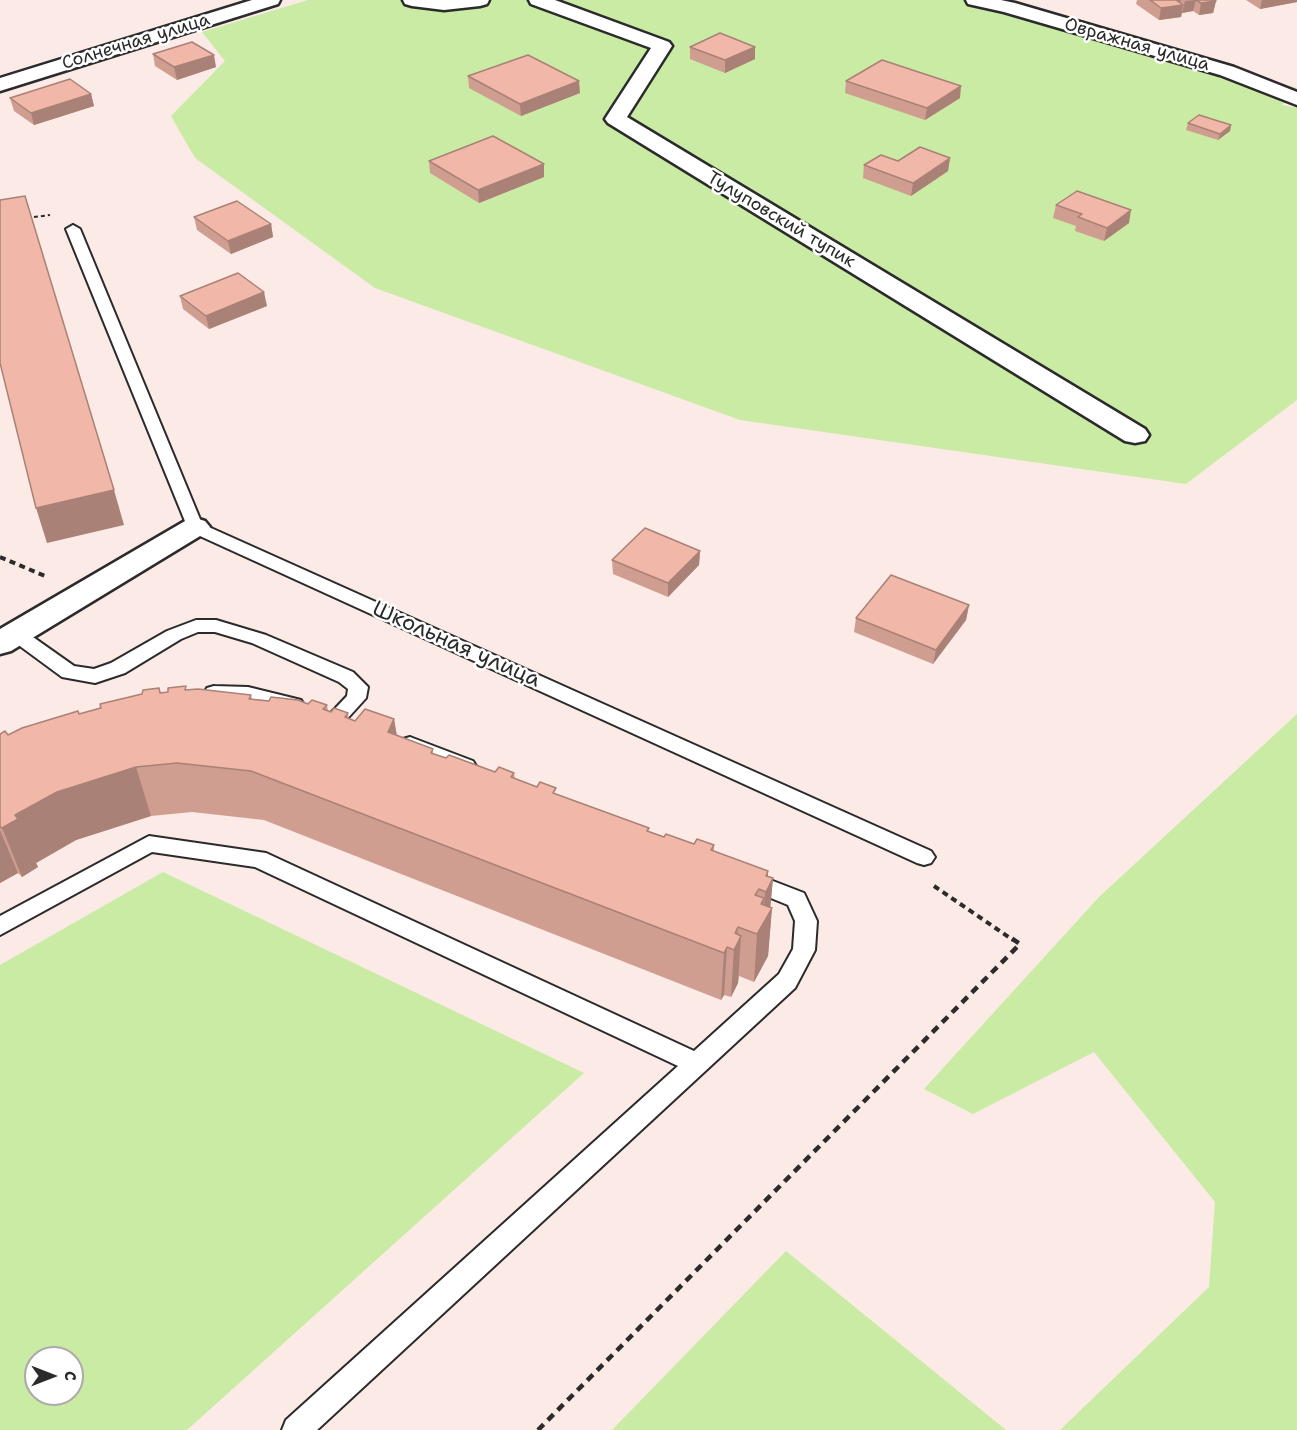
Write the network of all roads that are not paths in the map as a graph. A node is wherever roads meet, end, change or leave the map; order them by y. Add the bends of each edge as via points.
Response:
1 (271, 0) edge
2 (411, 0) edge
3 (480, 0) edge
4 (538, 0) edge
5 (975, 0) edge
6 (1060, 1) edge
7 (1008, 8) junction
8 (2, 80) edge
9 (1297, 99) edge
10 (73, 229) road end
11 (1136, 435) dead end
12 (195, 527) junction
13 (8, 639) edge
14 (191, 692) edge
15 (339, 715) junction
16 (360, 724) edge
17 (393, 737) edge
18 (491, 776) edge
19 (924, 857) road end
20 (731, 873) edge
21 (0, 926) edge
22 (697, 1064) junction
23 (296, 1430) edge

1 - 8 street, Солнечная улица
2 - 3 street via 444,4
4 - 11 street, Тулуповский тупик via 662,46 615,119
5 - 7 street, Овражная улица
6 - 7 street
7 - 9 street, Овражная улица via 1227,71
10 - 12 lane
12 - 13 street
12 - 19 lane, Школьная улица
13 - 15 lane via 69,672 95,676 118,668 174,635 196,626 216,626 259,639 346,677 358,687 356,698
14 - 15 lane via 249,694
15 - 16 lane
17 - 18 lane
20 - 22 lane via 796,899 806,921 804,950 787,981
21 - 22 lane via 149,844 258,859
22 - 23 lane

